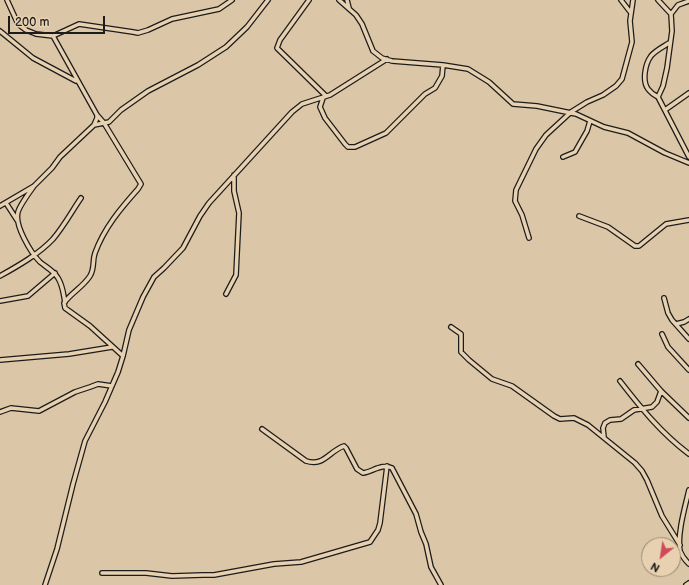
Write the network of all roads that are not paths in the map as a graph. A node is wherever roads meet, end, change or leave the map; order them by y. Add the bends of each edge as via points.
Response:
1 (7, 0) edge
2 (232, 0) edge
3 (268, 0) edge
4 (309, 0) edge
5 (339, 0) edge
6 (347, 0) edge
7 (621, 0) edge
8 (633, 0) edge
9 (658, 0) edge
10 (689, 1) edge
11 (349, 9) junction
12 (631, 13) junction
13 (672, 14) junction
14 (0, 31) edge
15 (52, 36) junction
16 (669, 43) junction
17 (386, 59) junction
18 (443, 65) junction
19 (77, 81) junction
20 (689, 93) edge
21 (325, 97) junction
22 (658, 97) junction
23 (664, 110) junction
24 (571, 112) junction
25 (97, 115) junction
26 (590, 121) junction
27 (104, 123) junction
28 (94, 125) junction
29 (564, 157) dead end
30 (689, 157) edge
31 (689, 163) edge
32 (234, 175) junction
33 (34, 186) junction
34 (81, 198) dead end
35 (6, 203) junction
36 (0, 206) edge
37 (579, 216) dead end
38 (17, 220) junction
39 (689, 220) edge
40 (529, 238) dead end
41 (34, 254) junction
42 (55, 274) junction
43 (0, 276) edge
44 (226, 294) dead end
45 (664, 298) dead end
46 (0, 301) edge
47 (65, 302) junction
48 (689, 319) edge
49 (676, 324) junction
50 (451, 327) dead end
51 (662, 334) dead end
52 (689, 339) edge
53 (112, 347) junction
54 (123, 356) junction
55 (0, 360) edge
56 (638, 364) dead end
57 (689, 370) edge
58 (620, 381) dead end
59 (112, 386) junction
60 (661, 391) junction
61 (641, 408) junction
62 (0, 412) edge
63 (689, 418) edge
64 (262, 429) dead end
65 (604, 437) junction
66 (689, 454) edge
67 (387, 466) junction
68 (689, 490) edge
69 (675, 537) edge
70 (680, 537) edge
71 (681, 550) edge
72 (689, 564) edge
73 (102, 574) dead end
74 (689, 583) edge
75 (45, 585) edge
76 (441, 585) edge
77 (686, 585) edge

1 - 15 street via 18,24 31,32
2 - 15 street via 218,9 172,19 142,32 79,24
3 - 27 street via 254,19 226,47 148,91
4 - 21 street via 277,48
5 - 11 street
6 - 11 street
7 - 12 street
8 - 12 street
9 - 13 street
10 - 13 street via 678,5
11 - 17 street via 362,24 373,51
12 - 24 street via 632,42 622,79 607,93
13 - 16 street
14 - 19 street via 33,58
15 - 19 street
16 - 22 street via 667,68
16 - 22 street via 653,54 646,68 646,86
17 - 18 street
17 - 21 street
18 - 21 street via 442,76 435,88 425,94 386,133 355,147 348,147 325,118 320,109
18 - 24 street via 473,71 515,105 534,105
19 - 25 street
20 - 23 street
21 - 32 street via 302,104 292,112
22 - 23 street
23 - 30 street
24 - 26 street
24 - 40 street via 541,142 516,190 515,201
25 - 27 street
25 - 28 street
26 - 29 street via 575,152
26 - 31 street via 628,133
27 - 28 street
27 - 47 street via 141,184 116,214 106,231 95,253 89,278
28 - 33 street
32 - 44 street via 234,191 240,213 238,254 236,275
32 - 54 street via 200,216 183,248 149,283 129,330
33 - 35 street
33 - 38 street via 18,212
34 - 41 street via 53,238
35 - 36 street
35 - 38 street
37 - 39 street via 608,227 635,246 639,246 666,224
38 - 41 street
41 - 42 street
41 - 43 street
42 - 46 street via 28,296
42 - 47 street via 61,284
45 - 49 street via 668,313
47 - 53 street via 66,308
48 - 49 street
49 - 52 street
50 - 65 street via 461,334 460,349 464,356 492,379 512,386 554,416 560,419 574,418
51 - 57 street via 668,346
53 - 54 street
53 - 55 street
54 - 59 street
56 - 60 street
58 - 61 street
59 - 62 street via 98,384 75,392 39,411 11,408
59 - 75 street via 85,441 58,549
60 - 61 street via 655,405 646,409
60 - 63 street
61 - 65 street via 621,419 605,423
61 - 66 street
64 - 67 street via 311,463 319,462 344,446 362,473
65 - 69 street via 642,472 662,516
67 - 73 street via 378,530 371,541 365,544 301,562 259,566 214,575
67 - 76 street via 395,471 416,514 431,567
68 - 70 street
71 - 72 street
74 - 77 street

